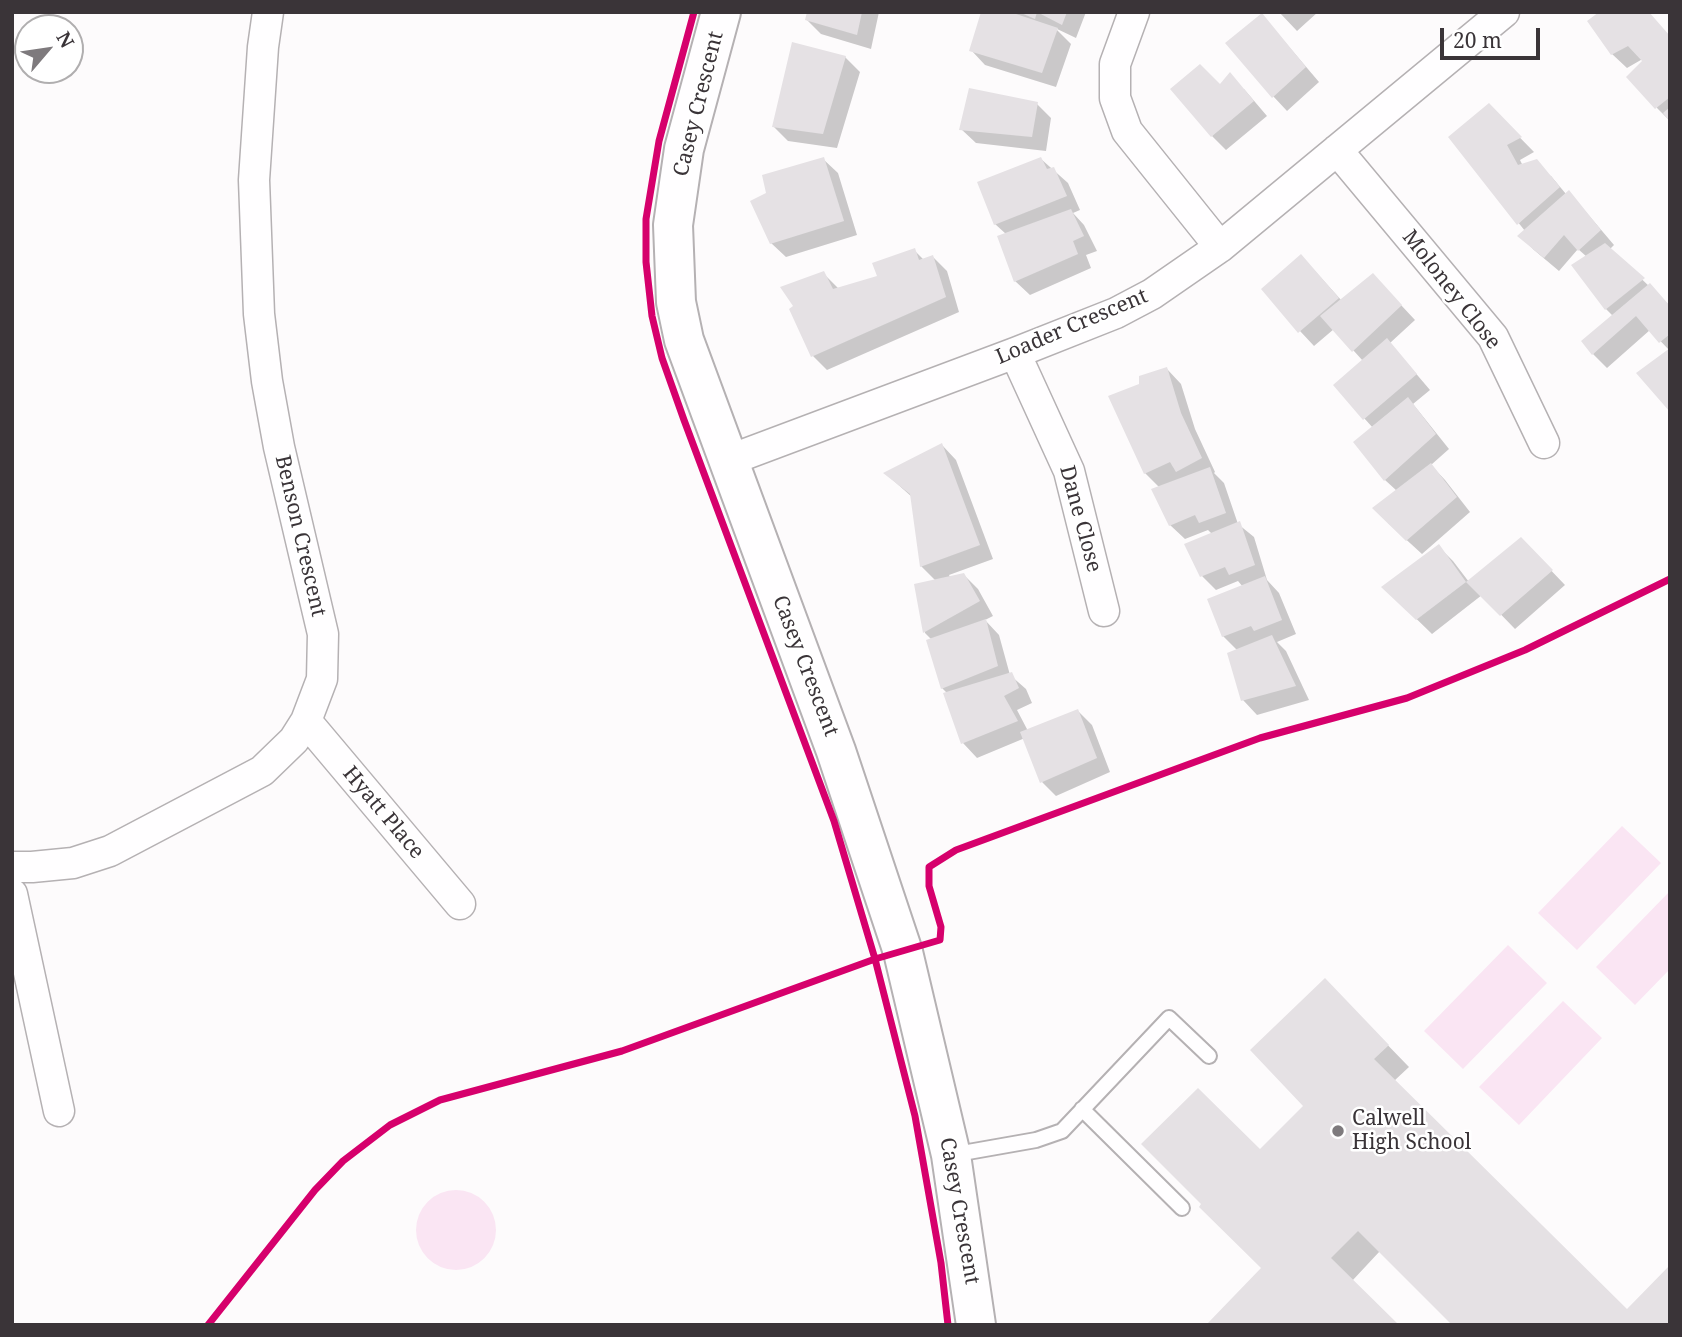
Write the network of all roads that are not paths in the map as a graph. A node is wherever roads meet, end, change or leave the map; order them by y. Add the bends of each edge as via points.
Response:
1 (268, 12) edge
2 (721, 12) edge
3 (1134, 12) edge
4 (1504, 12) edge
5 (1338, 150) junction
6 (1220, 247) junction
7 (1015, 353) junction
8 (1544, 443) dead end
9 (727, 461) junction
10 (1104, 611) dead end
11 (306, 721) junction
12 (12, 867) edge
13 (12, 894) edge
14 (460, 904) dead end
15 (1209, 1056) dead end
16 (1082, 1109) junction
17 (59, 1111) dead end
18 (951, 1155) junction
19 (1182, 1208) dead end
20 (976, 1325) edge

1 - 11 street, Benson Crescent via 254,180 259,314 279,447 323,634 322,679
2 - 9 street, Casey Crescent via 684,149 673,225 676,302 684,340
3 - 6 street via 1115,64 1115,98 1127,131
4 - 5 street, Loader Crescent
5 - 6 street, Loader Crescent
5 - 8 street, Moloney Close via 1493,337
6 - 7 street, Loader Crescent via 1116,313
7 - 9 street, Loader Crescent
7 - 10 street, Dane Close via 1069,471
9 - 18 street, Casey Crescent via 886,898
11 - 12 street, Benson Crescent via 294,740 262,771 110,851 73,863
11 - 14 street, Hyatt Place
13 - 17 street
15 - 16 lane via 1169,1018
16 - 18 lane via 1062,1131
16 - 19 lane
18 - 20 street, Casey Crescent

